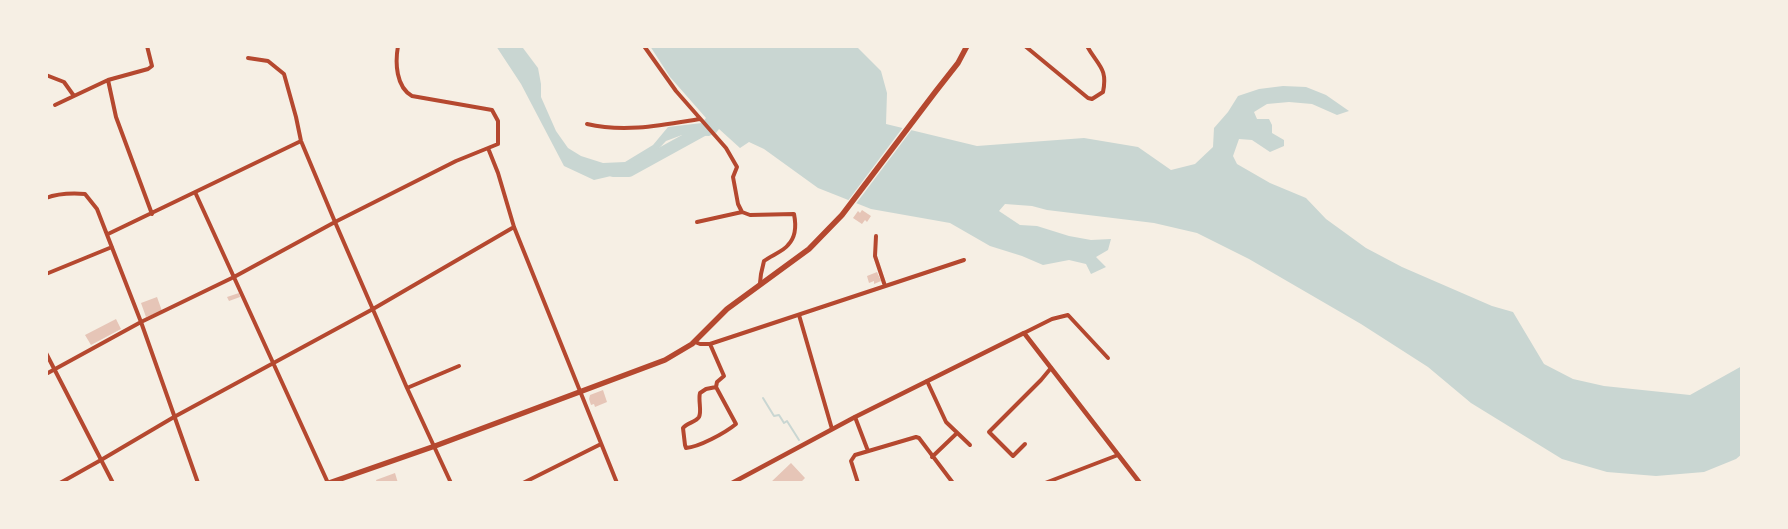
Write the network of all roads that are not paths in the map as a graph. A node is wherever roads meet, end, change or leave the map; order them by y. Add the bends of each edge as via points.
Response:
1 (147, 46) edge
2 (398, 46) edge
3 (644, 46) edge
4 (967, 46) edge
5 (1025, 46) edge
6 (1087, 46) edge
7 (248, 58) dead end
8 (46, 75) edge
9 (108, 80) junction
10 (74, 96) junction
11 (55, 105) dead end
12 (702, 120) junction
13 (587, 124) dead end
14 (301, 141) junction
15 (488, 148) junction
16 (195, 192) junction
17 (46, 198) edge
18 (742, 212) junction
19 (152, 214) junction
20 (334, 222) junction
21 (697, 222) dead end
22 (514, 227) junction
23 (108, 234) junction
24 (876, 236) dead end
25 (112, 247) junction
26 (964, 260) dead end
27 (46, 274) edge
28 (234, 277) junction
29 (760, 283) junction
30 (885, 286) junction
31 (373, 309) junction
32 (799, 315) junction
33 (141, 322) junction
34 (1024, 333) junction
35 (694, 343) junction
36 (710, 344) junction
37 (46, 353) edge
38 (1108, 358) dead end
39 (272, 363) junction
40 (459, 366) dead end
41 (1051, 368) junction
42 (55, 370) junction
43 (46, 374) edge
44 (927, 381) junction
45 (716, 386) junction
46 (407, 388) junction
47 (580, 392) junction
48 (174, 417) junction
49 (855, 417) junction
50 (832, 429) junction
51 (956, 434) junction
52 (601, 444) junction
53 (1025, 444) dead end
54 (970, 445) dead end
55 (434, 446) junction
56 (868, 451) junction
57 (1118, 455) junction
58 (932, 457) junction
59 (101, 460) junction
60 (60, 483) edge
61 (113, 483) edge
62 (198, 483) edge
63 (328, 483) edge
64 (451, 483) edge
65 (523, 483) edge
66 (617, 483) edge
67 (732, 483) edge
68 (858, 483) edge
69 (953, 483) edge
70 (1046, 483) edge
71 (1140, 483) edge

1 - 9 street via 152,66
2 - 15 street via 396,64 407,93 492,110 498,121 498,144
3 - 12 street via 676,91
4 - 29 main road via 958,63 842,216 809,249
5 - 6 street via 1092,99 1103,92 1105,80 1103,69
7 - 14 street via 268,61 284,74
8 - 10 street via 64,82
9 - 10 street
9 - 19 street via 116,118
10 - 11 street
12 - 13 street via 646,127 605,128
12 - 18 street via 726,148 737,167 734,177
14 - 16 street
14 - 20 street
15 - 20 street
15 - 22 street
16 - 19 street
16 - 28 street
17 - 23 street via 68,193 84,194 97,208
18 - 21 street
18 - 29 street via 750,216 794,214 794,234 788,246 764,261
19 - 23 street
20 - 28 street
20 - 31 street
22 - 31 street
22 - 47 street
23 - 25 street
24 - 30 street via 875,256
25 - 27 street
25 - 33 street
26 - 30 street
28 - 33 street
28 - 39 street
29 - 35 main road via 727,309
30 - 32 street
31 - 39 street
31 - 46 street
32 - 36 street
32 - 50 street
33 - 42 street
33 - 48 street
34 - 38 street via 1068,315
34 - 41 street
34 - 44 street
35 - 36 street
35 - 47 main road via 665,360
36 - 45 street via 724,376
37 - 42 street
39 - 48 street
39 - 63 street
40 - 46 street
41 - 53 street via 988,432 1013,456
41 - 57 street
42 - 43 street
42 - 59 street
44 - 49 street
44 - 51 street via 946,422
45 - 45 street via 700,393 700,415 683,428 686,448 736,424
46 - 55 street
47 - 52 street
47 - 55 main road
48 - 59 street
48 - 62 street
49 - 50 street
49 - 56 street
50 - 67 street
51 - 54 street
51 - 58 street
52 - 65 street
52 - 66 street
55 - 63 main road
55 - 64 street
56 - 58 street via 916,437
56 - 68 street via 852,459
57 - 70 street
57 - 71 street
58 - 69 street
59 - 60 street
59 - 61 street

